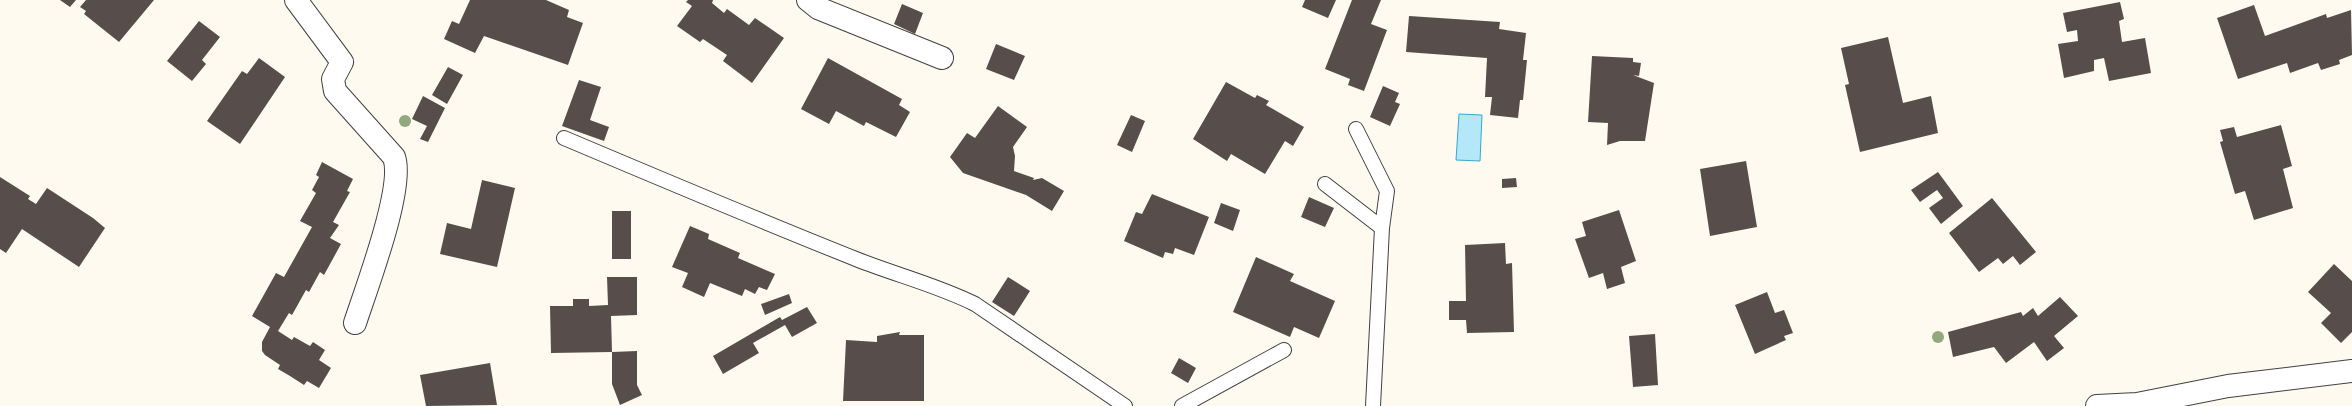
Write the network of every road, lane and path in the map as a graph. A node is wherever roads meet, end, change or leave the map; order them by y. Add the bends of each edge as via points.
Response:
1 (296, 0) edge
2 (808, 0) edge
3 (942, 58) dead end
4 (1356, 129) dead end
5 (564, 138) dead end
6 (1325, 184) dead end
7 (1382, 228) junction
8 (355, 323) dead end
9 (1284, 350) dead end
10 (2352, 371) edge
11 (2138, 405) edge
12 (1125, 406) edge
13 (1182, 406) edge
14 (1373, 406) edge
15 (2097, 406) edge

1 - 8 street via 342,62 333,79 335,90 394,156 398,166 386,226
2 - 3 street via 818,8
4 - 7 lane via 1387,191
5 - 12 lane via 860,261 952,292 976,304
6 - 7 lane
7 - 14 lane
9 - 13 lane
10 - 11 street via 2228,386
11 - 15 street

